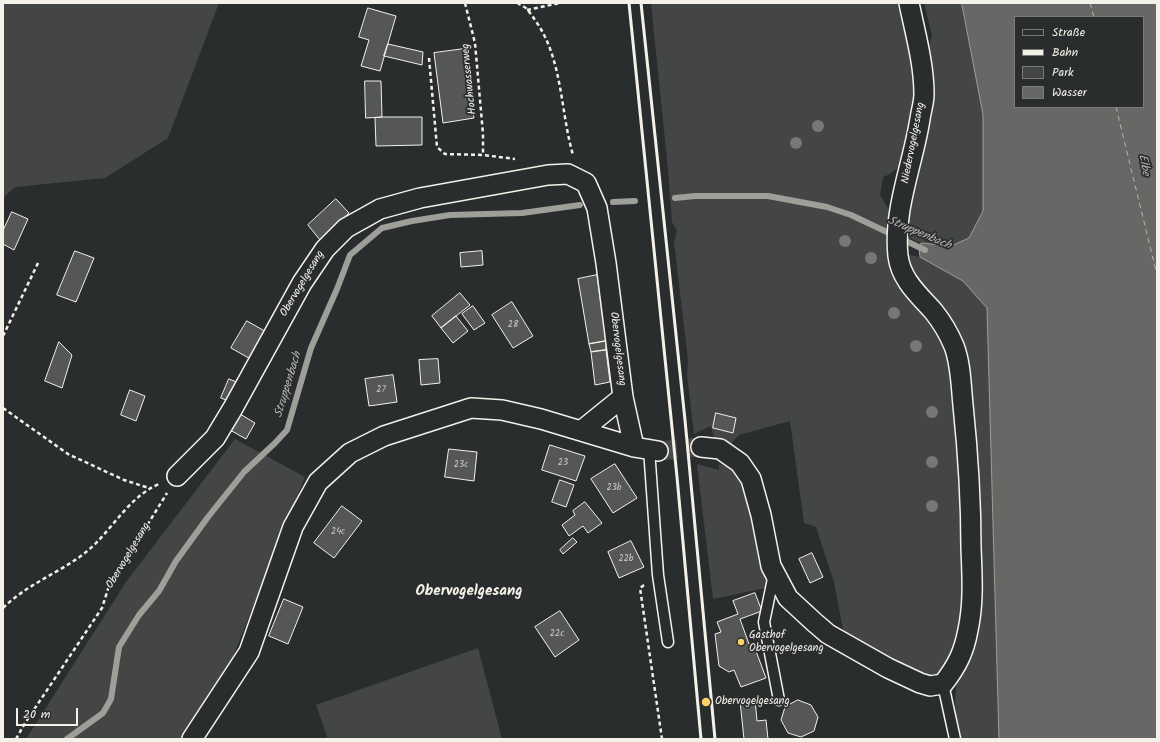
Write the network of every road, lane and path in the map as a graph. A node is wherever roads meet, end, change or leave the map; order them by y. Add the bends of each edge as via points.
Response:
1 (465, 3) edge
2 (518, 3) edge
3 (560, 3) edge
4 (909, 3) edge
5 (528, 10) junction
6 (429, 58) dead end
7 (483, 155) junction
8 (519, 160) dead end
9 (586, 183) junction
10 (39, 261) dead end
11 (3, 336) edge
12 (622, 397) junction
13 (3, 408) edge
14 (581, 431) junction
15 (701, 447) tunnel mouth
16 (647, 449) junction
17 (177, 476) joint
18 (774, 572) junction
19 (658, 575) junction
20 (3, 608) edge
21 (668, 642) dead end
22 (943, 684) junction
23 (779, 700) dead end
24 (16, 739) edge
25 (192, 739) edge
26 (662, 739) edge
27 (955, 739) edge

1 - 7 path, Hochwasserweg via 475,43
2 - 5 path
3 - 5 path
4 - 22 street, Niedervogelgesang via 920,58 924,95 900,217 898,257 906,280 934,313 954,346 968,444 972,602 961,655
5 - 9 path via 542,30 550,48 562,93 568,137 576,165
6 - 7 path via 438,147 445,154
7 - 8 path
9 - 12 street, Obervogelgesang via 597,208
9 - 17 street, Obervogelgesang via 568,174 548,175 420,198 380,209 346,228 325,249 302,283 215,438
10 - 11 path
12 - 14 street, Obervogelgesang
12 - 16 street, Obervogelgesang
13 - 20 path via 68,454 124,480 149,488 122,513 98,542 79,557 13,598
14 - 16 street
14 - 25 street via 502,410 471,408 384,436 350,453 318,482 293,527 248,652
15 - 18 street via 720,449 740,463 751,479
16 - 19 lane
17 - 24 path, Obervogelgesang via 108,589 102,608
18 - 22 street via 788,598 828,634 920,683 930,686
18 - 23 lane via 764,622
19 - 21 lane
19 - 26 path via 640,588
22 - 27 lane

